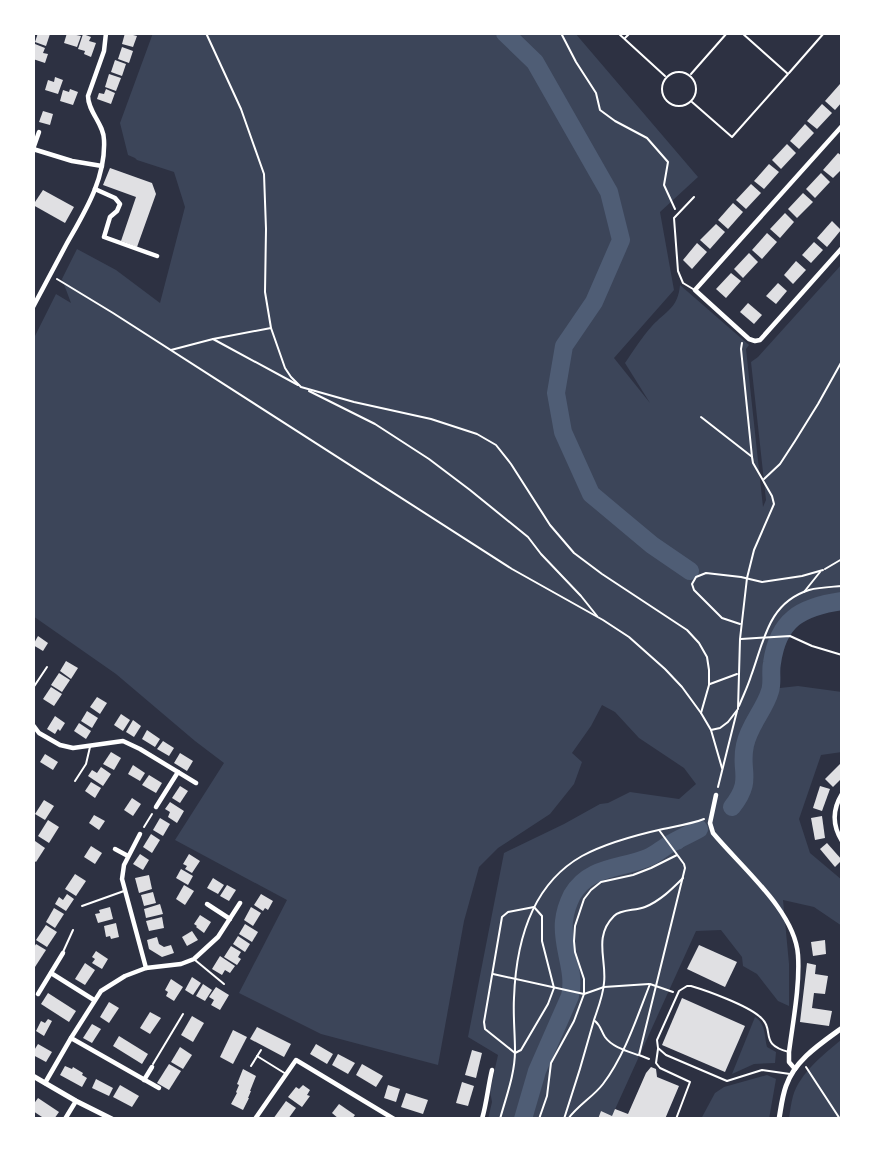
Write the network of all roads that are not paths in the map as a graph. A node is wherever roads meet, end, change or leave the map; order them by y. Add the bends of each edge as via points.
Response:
1 (106, 33) edge
2 (842, 125) edge
3 (39, 132) dead end
4 (102, 166) junction
5 (95, 189) junction
6 (694, 197) dead end
7 (842, 248) edge
8 (157, 256) dead end
9 (695, 290) junction
10 (33, 307) edge
11 (47, 667) dead end
12 (33, 688) edge
13 (33, 725) edge
14 (90, 746) junction
15 (178, 772) junction
16 (75, 781) dead end
17 (196, 783) dead end
18 (716, 794) road end
19 (842, 794) edge
20 (156, 807) road end
21 (140, 834) road end
22 (842, 841) edge
23 (115, 849) dead end
24 (128, 856) junction
25 (124, 891) junction
26 (240, 903) dead end
27 (207, 904) dead end
28 (82, 906) dead end
29 (230, 919) junction
30 (74, 930) dead end
31 (62, 953) joint
32 (194, 959) junction
33 (146, 968) junction
34 (51, 973) junction
35 (224, 984) dead end
36 (38, 994) dead end
37 (94, 1000) junction
38 (183, 1014) dead end
39 (842, 1028) edge
40 (71, 1038) junction
41 (658, 1048) junction
42 (261, 1050) dead end
43 (789, 1052) junction
44 (257, 1056) junction
45 (251, 1066) dead end
46 (152, 1067) joint
47 (492, 1070) dead end
48 (793, 1071) junction
49 (287, 1074) junction
50 (33, 1076) edge
51 (144, 1080) junction
52 (45, 1083) junction
53 (159, 1088) dead end
54 (76, 1101) junction
55 (65, 1119) edge
56 (112, 1119) edge
57 (255, 1119) edge
58 (394, 1119) edge
59 (482, 1119) edge
60 (676, 1119) edge
61 (779, 1119) edge

1 - 4 street via 88,96 104,136
2 - 9 street
3 - 4 street via 33,149
4 - 5 street
5 - 8 street via 120,204 104,237
5 - 10 street
6 - 9 lane via 674,218 678,271 683,283
7 - 9 street via 760,340 749,339
11 - 12 lane
13 - 14 street via 60,745
14 - 15 street via 123,741
14 - 16 lane
15 - 17 street
15 - 20 street
18 - 43 street via 710,823 713,833 779,908 796,943 798,969
19 - 22 street via 834,820
21 - 24 street
23 - 24 street
24 - 25 street
25 - 28 lane
25 - 33 street
26 - 29 street
27 - 29 street
29 - 32 street
30 - 31 lane
31 - 34 street
32 - 33 street
32 - 35 lane
33 - 37 street via 125,976
34 - 36 street
34 - 37 street
37 - 40 street
38 - 46 lane
39 - 48 street
40 - 51 street
40 - 52 street
41 - 43 lane via 677,994 691,986 753,1012 765,1023 772,1045
41 - 48 lane via 727,1081 762,1070
41 - 60 lane via 660,1069 690,1082
42 - 44 lane
43 - 48 street
44 - 45 lane
44 - 49 lane
46 - 51 street
47 - 59 street
48 - 61 street
49 - 57 street
49 - 58 street via 296,1060
50 - 52 street
51 - 53 street
52 - 54 street
54 - 55 street
54 - 56 street

